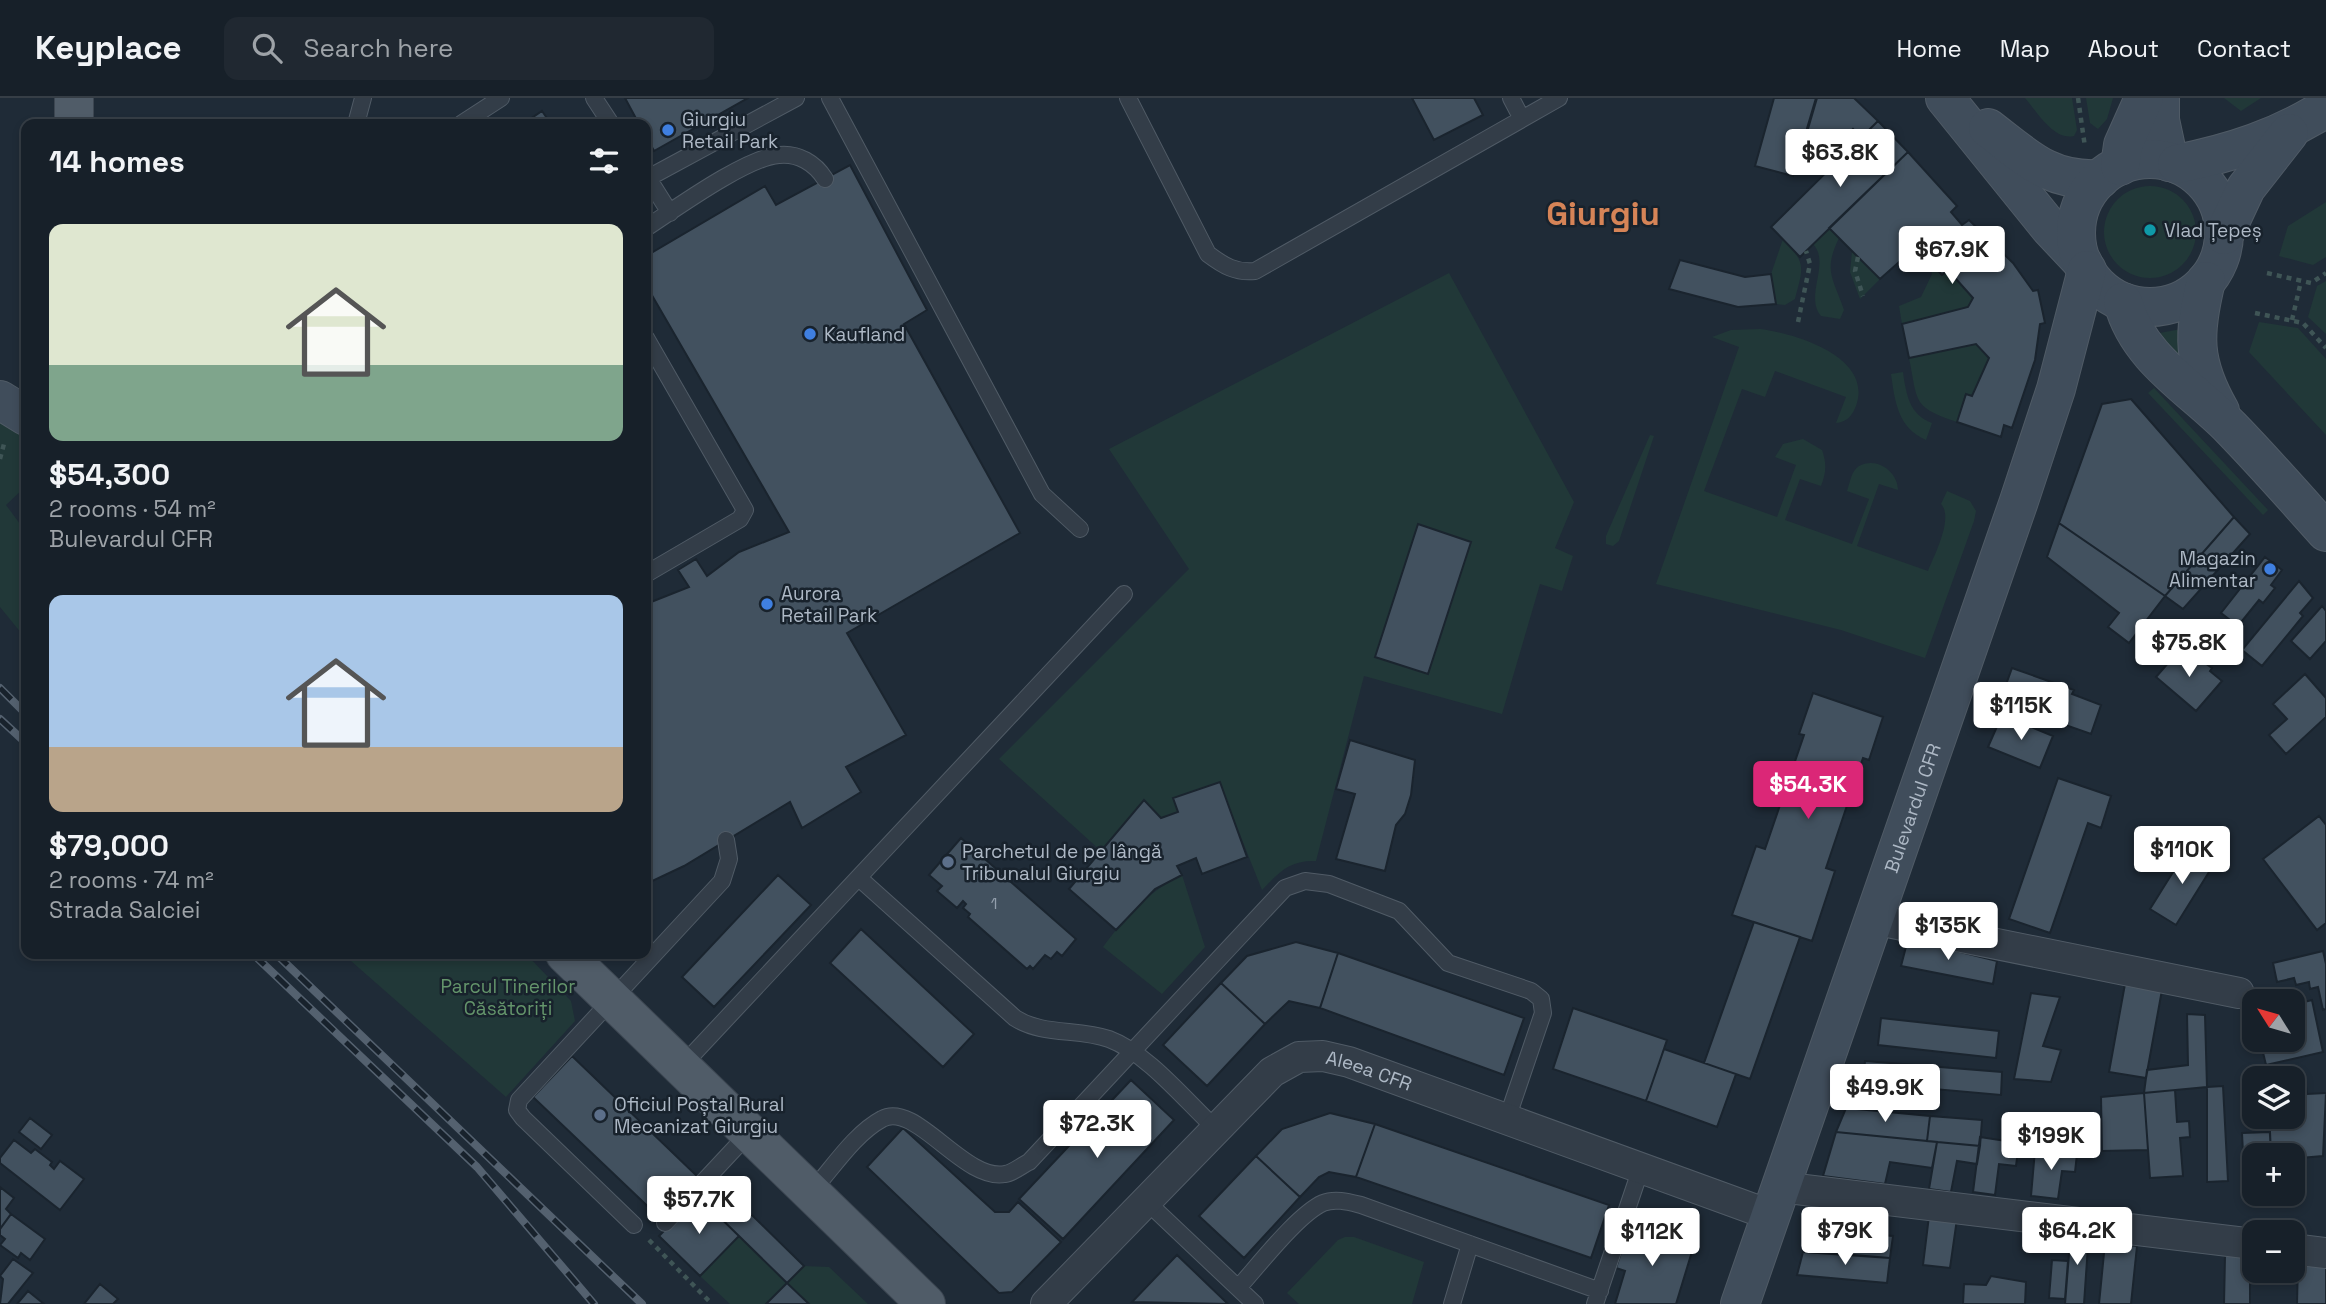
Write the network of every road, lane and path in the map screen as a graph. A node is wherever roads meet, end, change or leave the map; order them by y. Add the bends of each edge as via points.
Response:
1 (74, 98) edge
2 (363, 98) edge
3 (501, 98) edge
4 (594, 98) edge
5 (796, 98) edge
6 (830, 98) edge
7 (1128, 98) edge
8 (1511, 98) edge
9 (1559, 98) edge
10 (1945, 98) edge
11 (1950, 98) edge
12 (2078, 98) edge
13 (2144, 98) edge
14 (2160, 98) edge
15 (2311, 118) edge
16 (74, 119) edge
17 (357, 119) edge
18 (469, 119) edge
19 (608, 119) edge
20 (1522, 119) junction
21 (2173, 163) junction
22 (2102, 164) junction
23 (651, 175) edge
24 (825, 178) dead end
25 (651, 183) edge
26 (670, 213) junction
27 (651, 225) edge
28 (2224, 235) junction
29 (1806, 251) dead end
30 (1858, 257) dead end
31 (2085, 267) junction
32 (2267, 273) dead end
33 (2326, 273) edge
34 (2206, 281) junction
35 (2301, 281) junction
36 (1863, 296) dead end
37 (2120, 300) junction
38 (2255, 313) dead end
39 (2292, 320) junction
40 (1798, 322) dead end
41 (651, 347) edge
42 (2326, 348) edge
43 (2056, 389) junction
44 (0, 400) edge
45 (21, 413) edge
46 (2229, 425) junction
47 (1080, 530) dead end
48 (2326, 532) edge
49 (651, 571) edge
50 (1124, 594) dead end
51 (726, 840) dead end
52 (859, 878) junction
53 (1873, 919) junction
54 (651, 958) edge
55 (570, 959) edge
56 (650, 959) edge
57 (2239, 993) dead end
58 (612, 1001) junction
59 (1132, 1050) junction
60 (680, 1068) junction
61 (1507, 1119) junction
62 (1215, 1128) junction
63 (748, 1133) junction
64 (1642, 1168) junction
65 (811, 1192) junction
66 (1146, 1201) junction
67 (1775, 1201) junction
68 (665, 1223) dead end
69 (634, 1225) joint
70 (2242, 1243) edge
71 (1469, 1244) junction
72 (2305, 1251) edge
73 (2326, 1253) edge
74 (1238, 1288) junction
75 (1598, 1297) edge
76 (1057, 1300) edge
77 (712, 1304) edge
78 (926, 1304) edge
79 (1255, 1304) edge
80 (1452, 1304) edge
81 (1740, 1304) edge

1 - 16 main road
2 - 17 lane
3 - 18 lane
4 - 19 lane
5 - 23 lane
6 - 47 lane via 1042,494
7 - 20 lane via 1209,254 1223,266 1241,272 1255,271
8 - 20 lane
9 - 20 lane
10 - 31 main road
11 - 22 main road via 2048,171 2066,178
12 - 22 path
13 - 22 main road via 2123,145
14 - 21 main road via 2160,120
15 - 21 main road via 2237,152
15 - 28 main road via 2259,169
21 - 22 main road via 2144,159
21 - 28 main road via 2198,177 2214,195
22 - 31 main road via 2079,215 2077,239
24 - 26 lane via 801,158 777,155 752,163
25 - 26 lane
26 - 27 lane
28 - 34 main road via 2219,260
29 - 40 path via 1811,264
30 - 36 path via 1855,271
31 - 37 main road via 2096,283
31 - 43 main road, Bulevardul CFR
32 - 35 path
33 - 35 path via 2311,283
34 - 37 main road via 2172,303 2148,307
34 - 46 main road via 2196,324 2197,354 2206,384
35 - 39 path
37 - 43 main road, Bulevardul CFR
37 - 46 main road via 2148,349
38 - 39 path
39 - 42 path via 2304,323
41 - 49 lane via 745,510 740,519
43 - 53 main road, Bulevardul CFR
44 - 45 main road
46 - 48 main road
50 - 52 lane
51 - 54 lane via 729,859 722,881
52 - 59 lane via 1015,1018 1044,1029 1109,1039
52 - 60 lane
53 - 57 street
53 - 67 main road, Bulevardul CFR
55 - 58 main road
56 - 58 lane
58 - 60 main road
58 - 69 lane via 519,1100 517,1111
59 - 61 lane via 1286,888 1305,881 1329,884 1399,911 1437,954 1458,969 1531,991 1541,999 1543,1013
59 - 62 lane
59 - 65 lane via 1029,1162 1005,1174 985,1172 954,1155 915,1123 884,1117
60 - 63 main road
61 - 62 street, Aleea CFR via 1323,1056 1299,1057 1272,1072
61 - 64 street, Aleea CFR
62 - 66 street, Aleea CFR
63 - 65 main road
63 - 68 lane
64 - 67 street, Aleea CFR
64 - 75 lane
65 - 78 main road
66 - 74 lane
66 - 76 street, Aleea CFR
67 - 70 street, Aleea CFR
67 - 81 main road, Bulevardul CFR
69 - 77 path
71 - 74 lane via 1361,1205 1324,1203 1306,1214
71 - 75 lane
71 - 80 lane
72 - 73 street
74 - 79 lane

